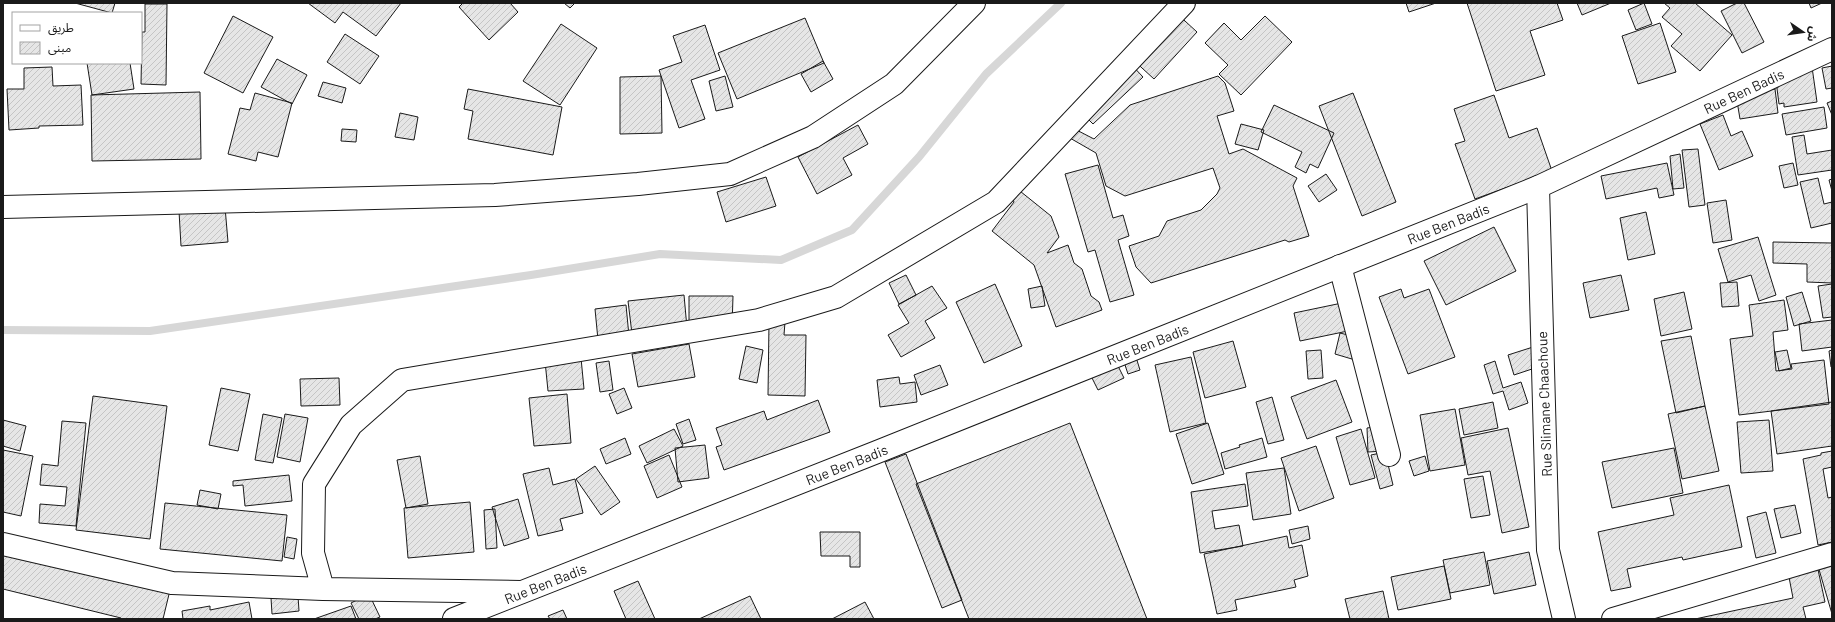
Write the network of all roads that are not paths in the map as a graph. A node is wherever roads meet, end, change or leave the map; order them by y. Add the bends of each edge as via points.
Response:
1 (974, 3) edge
2 (1184, 3) edge
3 (1832, 49) edge
4 (1538, 187) junction
5 (3, 207) edge
6 (1340, 266) junction
7 (1389, 455) dead end
8 (3, 544) edge
9 (1832, 554) edge
10 (323, 589) junction
11 (521, 592) junction
12 (454, 619) edge
13 (1564, 619) edge
14 (1613, 619) edge

1 - 5 street via 894,84 813,137 730,174 495,195
2 - 10 street via 996,202 836,297 758,320 402,380 351,425 314,484 313,553
3 - 4 street, Rue Ben Badis
4 - 6 street, Rue Ben Badis
4 - 13 street, Rue Slimane Chaachoue via 1548,550
6 - 7 street
6 - 11 street, Rue Ben Badis
8 - 10 street via 172,583
9 - 14 street
10 - 11 street
11 - 12 street, Rue Ben Badis

